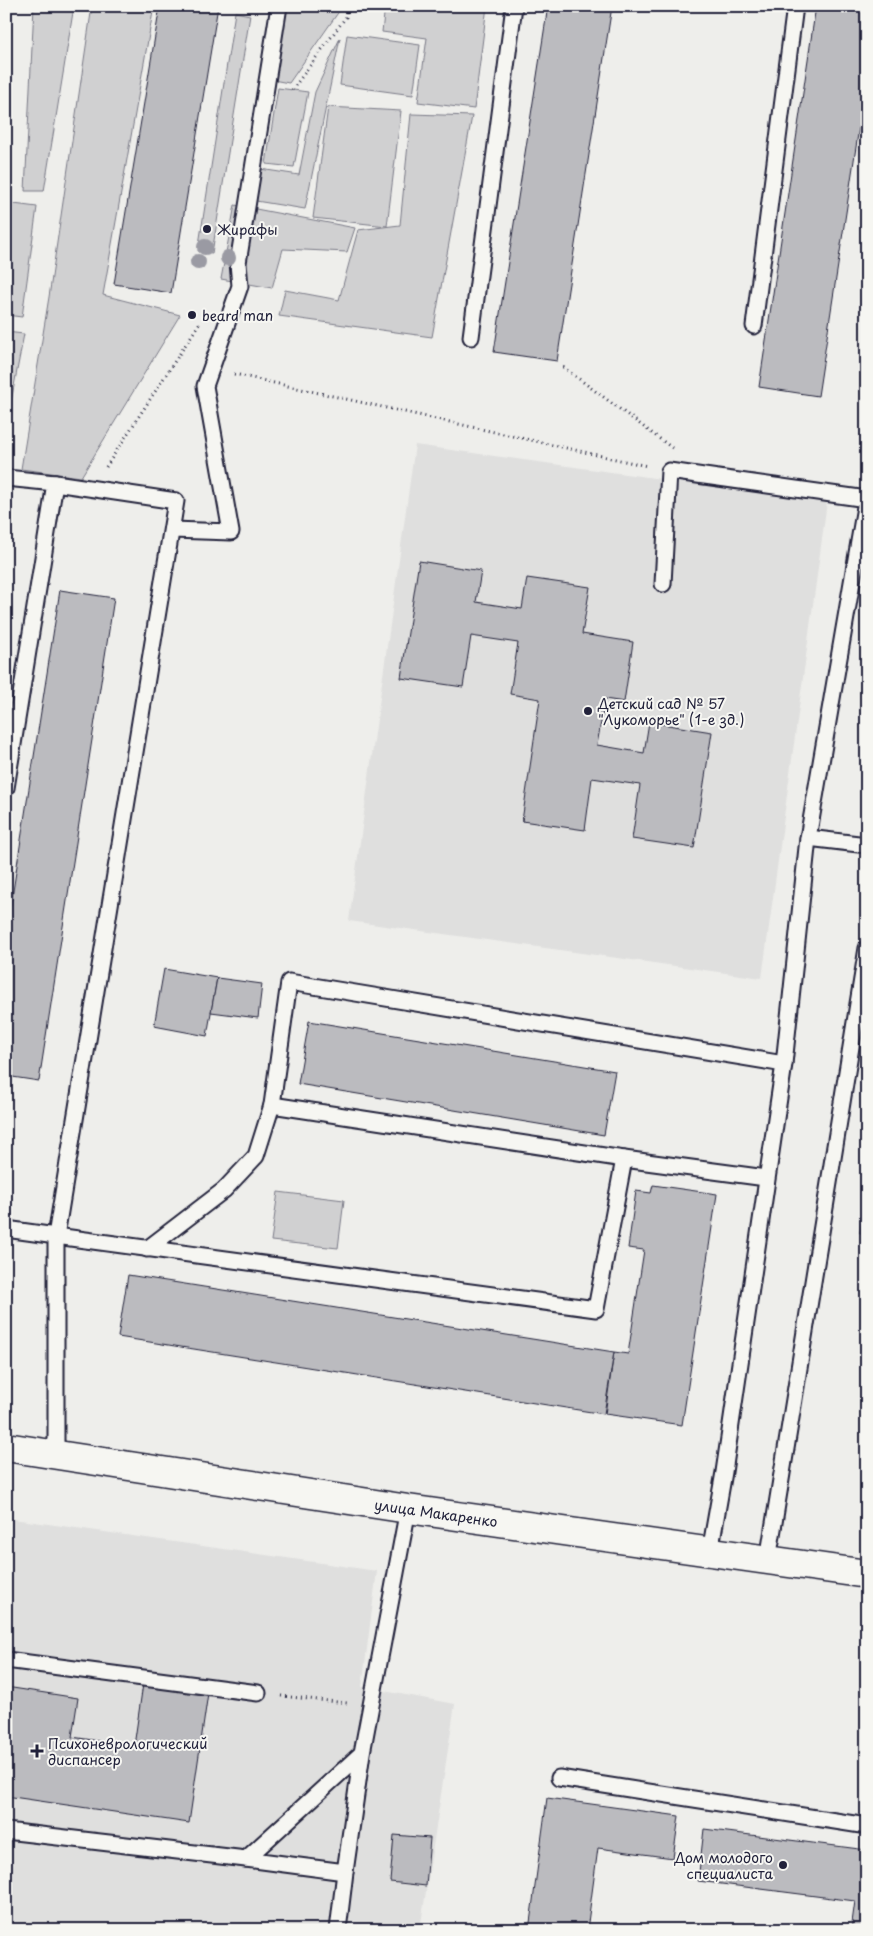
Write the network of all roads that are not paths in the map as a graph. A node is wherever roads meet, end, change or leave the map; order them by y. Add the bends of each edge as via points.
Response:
1 (279, 6) edge
2 (514, 6) edge
3 (795, 6) edge
4 (754, 326) dead end
5 (471, 337) dead end
6 (6, 478) edge
7 (55, 483) junction
8 (867, 497) edge
9 (172, 530) junction
10 (663, 584) dead end
11 (6, 788) edge
12 (808, 838) junction
13 (867, 845) edge
14 (867, 948) edge
15 (784, 1064) junction
16 (272, 1105) junction
17 (624, 1159) junction
18 (766, 1178) junction
19 (6, 1229) edge
20 (56, 1236) junction
21 (147, 1248) junction
22 (6, 1447) edge
23 (56, 1453) junction
24 (408, 1509) junction
25 (710, 1552) junction
26 (768, 1560) junction
27 (867, 1574) edge
28 (6, 1660) edge
29 (258, 1693) road end
30 (362, 1753) junction
31 (559, 1778) dead end
32 (867, 1826) edge
33 (6, 1831) edge
34 (246, 1859) junction
35 (344, 1872) junction
36 (338, 1930) edge

1 - 9 lane via 238,262 240,286 205,386 231,532
2 - 5 lane
3 - 4 lane
6 - 7 lane
7 - 9 lane via 176,501
7 - 11 lane
8 - 10 lane via 669,471
8 - 12 lane
9 - 20 lane
12 - 13 lane
12 - 15 lane
14 - 26 lane
15 - 16 lane via 289,982
15 - 18 lane
16 - 17 lane
16 - 21 lane via 256,1156 224,1190
17 - 18 lane
17 - 21 lane via 596,1309
18 - 25 lane
19 - 20 lane
20 - 21 lane
20 - 23 lane
22 - 23 street, улица Макаренко
23 - 24 street, улица Макаренко
24 - 25 street, улица Макаренко
24 - 30 lane
25 - 26 street, улица Макаренко
26 - 27 street, улица Макаренко
28 - 29 lane
30 - 34 lane
30 - 35 lane
31 - 32 lane
33 - 34 lane
34 - 35 lane
35 - 36 lane

